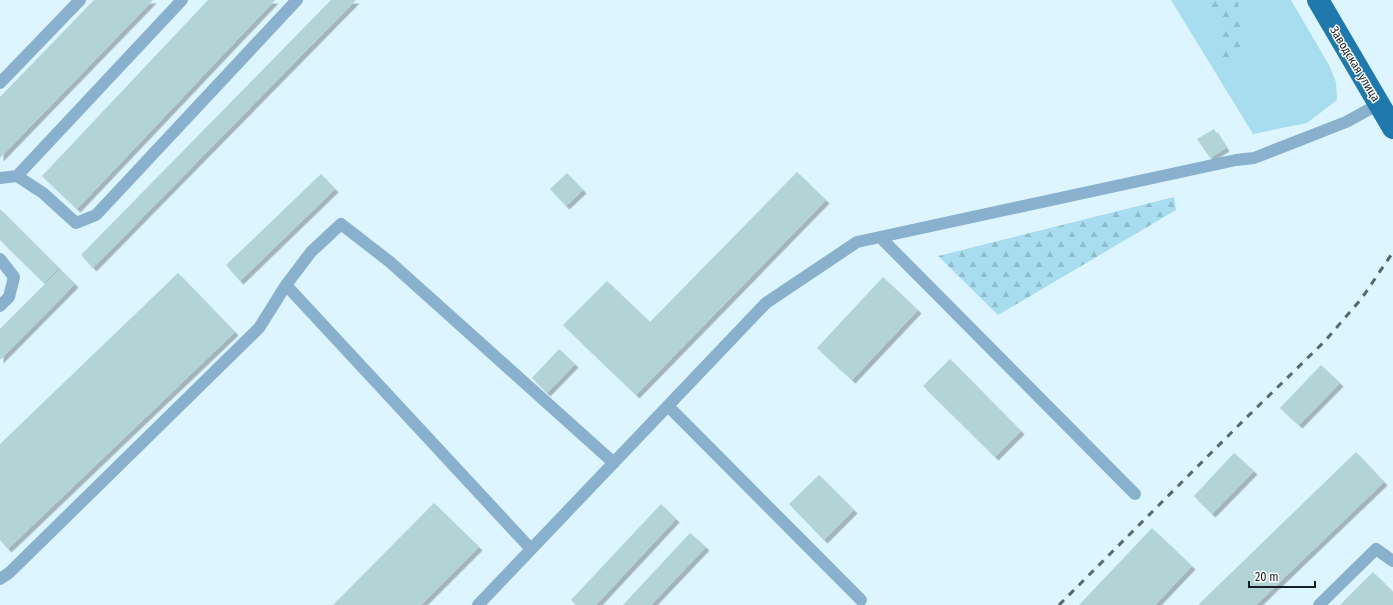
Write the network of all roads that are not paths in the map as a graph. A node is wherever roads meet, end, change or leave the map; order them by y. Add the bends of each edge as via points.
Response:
1 (80, 0) edge
2 (182, 0) edge
3 (297, 0) edge
4 (1318, 0) edge
5 (0, 83) edge
6 (1379, 104) junction
7 (1393, 128) edge
8 (17, 176) junction
9 (0, 178) edge
10 (880, 237) junction
11 (0, 259) edge
12 (286, 285) junction
13 (0, 306) edge
14 (668, 406) junction
15 (614, 463) junction
16 (1135, 494) dead end
17 (531, 549) junction
18 (1393, 561) edge
19 (0, 579) edge
20 (861, 600) dead end
21 (484, 603) edge
22 (1319, 605) edge

1 - 5 lane
2 - 8 lane
3 - 8 lane via 96,215 76,224 43,193
4 - 6 main road, Заводская улица
6 - 7 main road, Заводская улица
6 - 10 lane via 1346,122 1254,158
8 - 9 lane
10 - 14 lane via 857,242 766,303
10 - 16 lane
11 - 13 lane via 14,277 9,297
12 - 15 lane via 311,252 341,224 390,262
12 - 17 lane
12 - 19 lane via 259,328
14 - 15 lane
14 - 20 lane
15 - 17 lane
17 - 21 lane
18 - 22 lane via 1376,549

